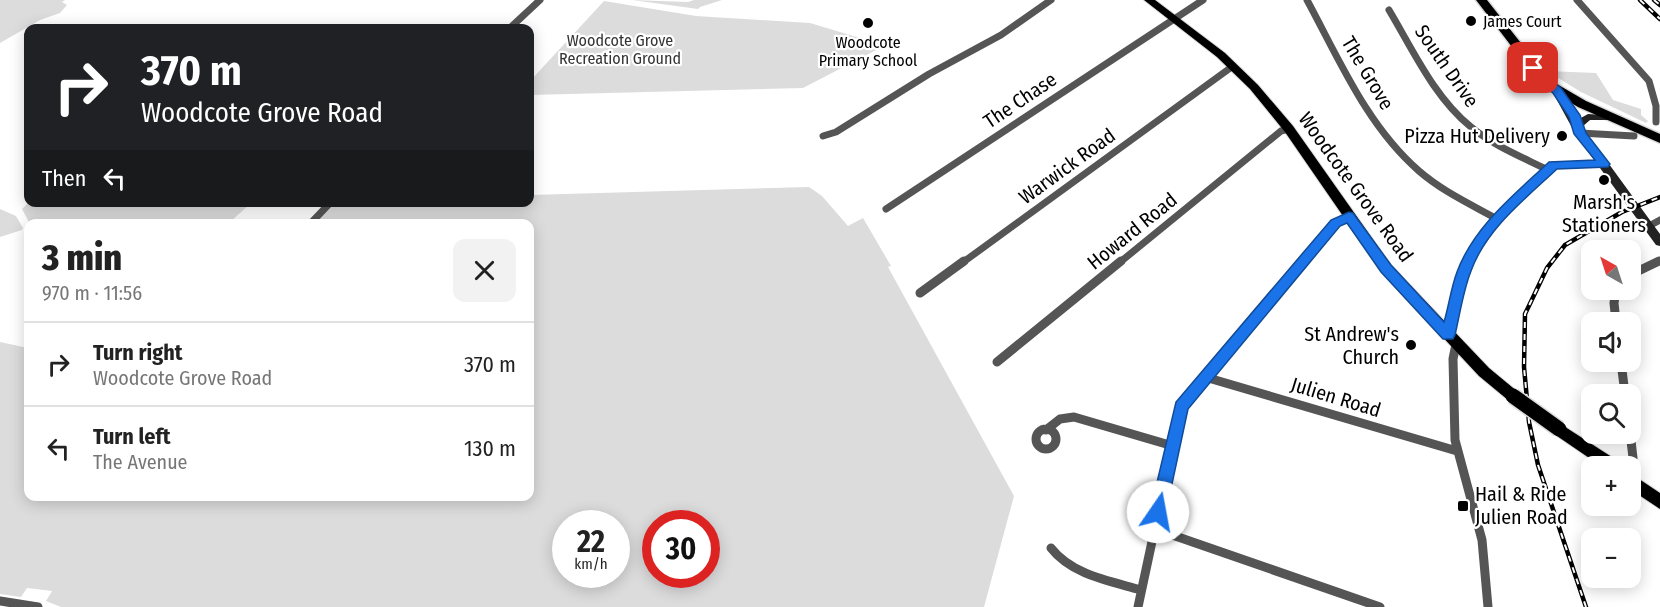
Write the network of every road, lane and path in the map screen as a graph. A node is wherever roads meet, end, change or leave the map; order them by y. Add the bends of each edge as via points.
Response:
1 (540, 0) edge
2 (1051, 0) edge
3 (1149, 0) edge
4 (1203, 0) edge
5 (1307, 0) edge
6 (1481, 0) edge
7 (1577, 0) edge
8 (1389, 10) dead end
9 (1173, 19) junction
10 (514, 24) edge
11 (1233, 66) junction
12 (1542, 77) junction
13 (1557, 91) junction
14 (1584, 102) junction
15 (1574, 115) junction
16 (1654, 117) dead end
17 (1611, 118) junction
18 (1289, 129) junction
19 (1579, 130) junction
20 (823, 136) dead end
21 (1634, 136) dead end
22 (1660, 137) edge
23 (1604, 164) junction
24 (1548, 170) junction
25 (326, 207) edge
26 (886, 209) dead end
27 (1349, 217) junction
28 (315, 219) edge
29 (1497, 219) junction
30 (1660, 220) edge
31 (1656, 234) edge
32 (1660, 261) edge
33 (1641, 270) edge
34 (920, 293) dead end
35 (1448, 335) junction
36 (1459, 346) junction
37 (997, 362) dead end
38 (1205, 377) junction
39 (1046, 430) dead end
40 (1173, 447) junction
41 (1457, 452) junction
42 (1598, 456) edge
43 (1641, 488) edge
44 (1660, 502) edge
45 (1155, 529) junction
46 (1051, 548) dead end
47 (1141, 590) junction
48 (0, 601) edge
49 (38, 607) edge
50 (1138, 607) edge
51 (1380, 607) edge
52 (1488, 607) edge

1 - 10 street
2 - 20 street via 1001,35
3 - 9 main road, Woodcote Grove Road
4 - 9 street, The Chase
5 - 29 street, The Grove via 1358,95 1405,157 1428,178
6 - 12 highway
7 - 16 street via 1648,81 1656,106
8 - 24 street, South Drive via 1461,117 1480,134
9 - 11 main road, Woodcote Grove Road
9 - 26 street, The Chase
11 - 18 main road, Woodcote Grove Road
11 - 34 street, Warwick Road
12 - 13 highway
12 - 14 highway
13 - 14 highway
13 - 15 main road
14 - 15 main road
14 - 17 highway
14 - 22 highway
15 - 19 main road
17 - 19 main road via 1588,117
17 - 22 highway
18 - 27 main road, Woodcote Grove Road
18 - 37 street, Howard Road via 1281,131
19 - 21 street
19 - 23 main road
23 - 24 street via 1556,164
23 - 31 main road
24 - 29 street
25 - 28 street
27 - 35 main road, Woodcote Grove Road via 1386,268
27 - 38 street via 1336,223
29 - 35 street via 1478,243 1464,271
30 - 31 street
32 - 33 street
35 - 36 main road, Woodcote Grove Road
36 - 41 street via 1453,359
36 - 42 main road, Woodcote Grove Road, bridge via 1513,396
38 - 40 street via 1182,406
38 - 41 street, Julien Road
39 - 40 street via 1060,419 1074,417
40 - 45 street
41 - 52 street via 1482,540
43 - 44 main road
45 - 47 street
45 - 51 street
46 - 47 street via 1070,566
47 - 50 street
48 - 49 street

